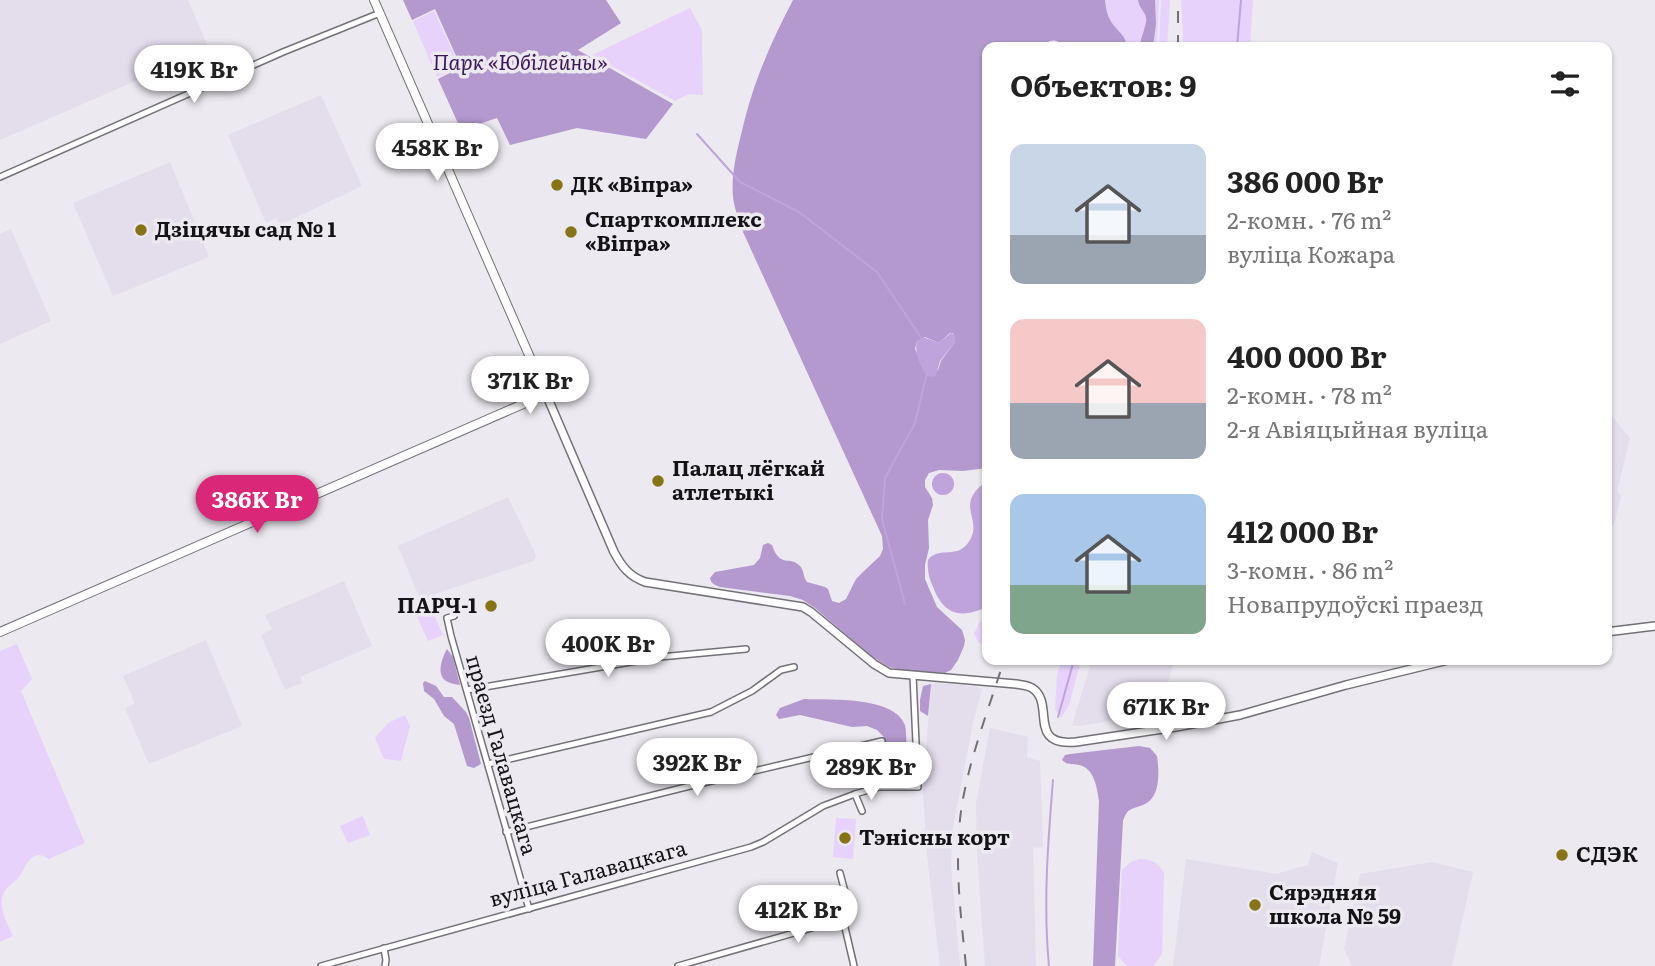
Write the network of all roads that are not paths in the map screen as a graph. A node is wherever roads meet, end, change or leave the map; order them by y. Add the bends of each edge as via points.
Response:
1 (374, 0) edge
2 (380, 13) junction
3 (0, 177) edge
4 (545, 394) junction
5 (454, 616) dead end
6 (1655, 626) edge
7 (1612, 631) edge
8 (0, 632) edge
9 (746, 649) dead end
10 (1428, 665) edge
11 (794, 667) dead end
12 (913, 676) junction
13 (467, 690) junction
14 (882, 741) dead end
15 (488, 764) junction
16 (855, 794) junction
17 (862, 811) dead end
18 (506, 832) junction
19 (840, 873) dead end
20 (529, 909) junction
21 (843, 919) junction
22 (384, 948) junction
23 (321, 966) edge
24 (385, 966) edge
25 (678, 966) edge
26 (854, 966) edge

1 - 2 main road
2 - 3 street
2 - 4 main road
4 - 8 main road
4 - 12 street via 614,552 629,574 645,582 803,607 880,668
5 - 13 street, праезд Галавацкага via 447,618
6 - 7 street
9 - 13 street via 660,657
10 - 12 street via 1240,715 1066,743 1048,734 1038,695 1031,687
11 - 15 street via 781,670 711,712
12 - 16 street, вуліца Галавацкага via 918,787 879,787
13 - 15 street, праезд Галавацкага
14 - 18 street
15 - 18 street, праезд Галавацкага
16 - 17 street
16 - 20 street, вуліца Галавацкага via 823,806 755,845
18 - 20 street, праезд Галавацкага
19 - 21 street via 850,911
20 - 22 street, вуліца Галавацкага
21 - 25 street
21 - 26 street
22 - 23 street, вуліца Галавацкага
22 - 24 street

